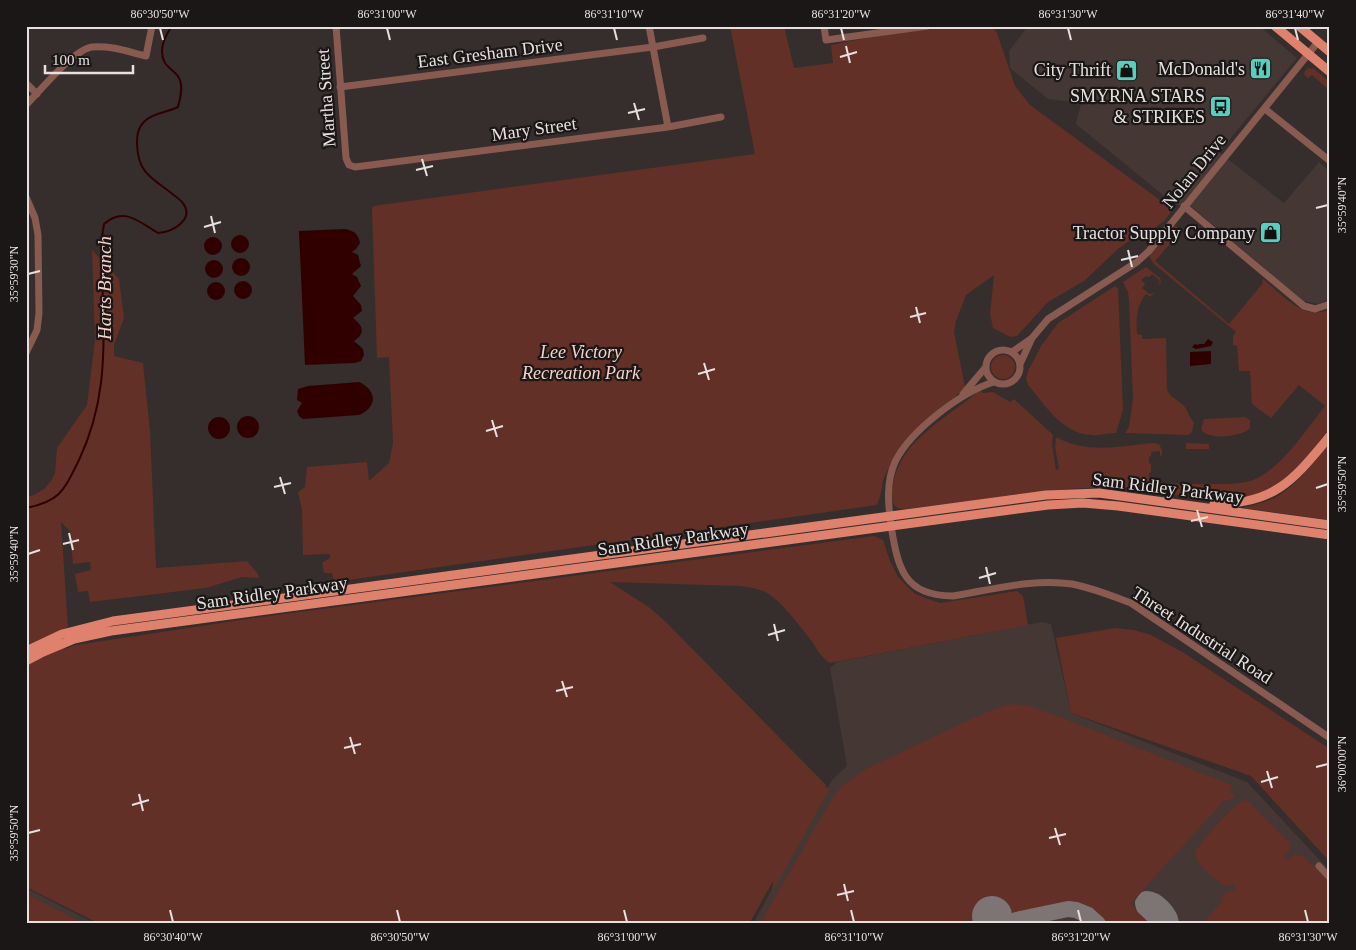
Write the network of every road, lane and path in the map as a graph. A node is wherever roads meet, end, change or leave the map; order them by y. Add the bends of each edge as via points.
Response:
1 (152, 26) edge
2 (336, 26) edge
3 (648, 26) edge
4 (824, 26) edge
5 (928, 26) edge
6 (1275, 26) edge
7 (1299, 26) edge
8 (703, 38) dead end
9 (1318, 42) junction
10 (653, 47) junction
11 (1330, 52) edge
12 (1308, 54) junction
13 (1330, 72) edge
14 (26, 83) edge
15 (340, 87) junction
16 (37, 94) junction
17 (26, 105) edge
18 (1265, 109) junction
19 (721, 117) dead end
20 (668, 127) junction
21 (1330, 161) edge
22 (351, 166) joint
23 (26, 197) edge
24 (1184, 206) junction
25 (1330, 304) edge
26 (1032, 338) junction
27 (1012, 352) junction
28 (26, 353) edge
29 (1020, 364) junction
30 (985, 368) junction
31 (994, 382) junction
32 (958, 400) junction
33 (1330, 436) edge
34 (1179, 504) junction
35 (890, 517) junction
36 (1330, 525) edge
37 (892, 526) junction
38 (1330, 535) edge
39 (26, 651) edge
40 (26, 662) edge
41 (1330, 738) edge
42 (1319, 866) dead end
43 (1330, 878) edge

1 - 16 street via 146,56 109,48 86,49 70,60
2 - 15 street, Martha Street
3 - 10 street
4 - 5 street via 826,40
6 - 12 main road
7 - 9 main road
8 - 10 street, East Gresham Drive
9 - 11 main road
9 - 12 street, Nolan Drive
10 - 15 street, East Gresham Drive
10 - 20 street
12 - 13 main road
12 - 18 street, Nolan Drive
14 - 16 street
15 - 22 street, Martha Street via 346,158
16 - 17 street
18 - 21 street
18 - 24 street, Nolan Drive
19 - 20 street, Mary Street
20 - 22 street, Mary Street via 365,167
23 - 28 street via 38,236 39,313 37,330
24 - 25 street via 1304,306 1314,309
24 - 26 street, Nolan Drive via 1142,258 1052,316
26 - 27 street, Nolan Drive
26 - 29 street, Nolan Drive
27 - 29 street
27 - 30 street via 993,353
29 - 31 street via 1020,373 1014,381
30 - 31 street
30 - 32 street
31 - 32 street via 980,386
32 - 35 street via 916,434 902,451 891,474
33 - 34 main road via 1298,474 1279,489 1258,499 1232,504
34 - 35 main road, Sam Ridley Parkway via 1099,493 1046,495
34 - 36 main road, Sam Ridley Parkway
35 - 37 street, Threet Industrial Road
35 - 39 main road, Sam Ridley Parkway via 113,621 62,634
37 - 38 main road, Sam Ridley Parkway via 1084,503
37 - 40 main road, Sam Ridley Parkway via 111,631 74,639
37 - 41 street, Threet Industrial Road via 894,549 904,574 931,594 953,596 1028,583 1072,584 1105,593 1131,603
42 - 43 street

